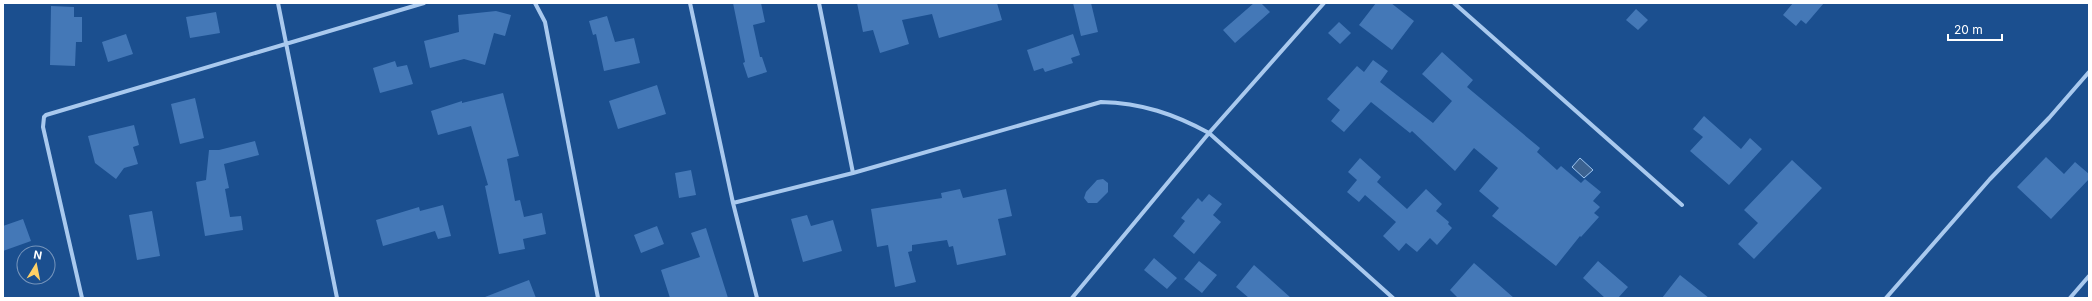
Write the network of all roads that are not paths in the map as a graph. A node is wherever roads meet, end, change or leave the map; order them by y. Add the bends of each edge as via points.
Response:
1 (278, 3) edge
2 (424, 3) edge
3 (535, 3) edge
4 (690, 3) edge
5 (818, 3) edge
6 (1324, 3) edge
7 (1454, 3) edge
8 (286, 43) junction
9 (2089, 72) edge
10 (1209, 133) junction
11 (853, 173) junction
12 (733, 203) junction
13 (1682, 205) dead end
14 (2089, 276) edge
15 (82, 298) edge
16 (337, 298) edge
17 (598, 298) edge
18 (757, 298) edge
19 (1072, 298) edge
20 (1393, 298) edge
21 (1886, 298) edge
22 (2070, 298) edge

1 - 8 street
2 - 8 street
3 - 17 street via 545,22
4 - 12 street
5 - 11 street
6 - 10 street
7 - 13 street
8 - 15 street via 52,112 44,118 43,127
8 - 16 street
9 - 21 street via 1990,179
10 - 11 street via 1181,118 1142,106 1102,102
10 - 19 street
10 - 20 street
11 - 12 street
12 - 18 street
14 - 22 street

